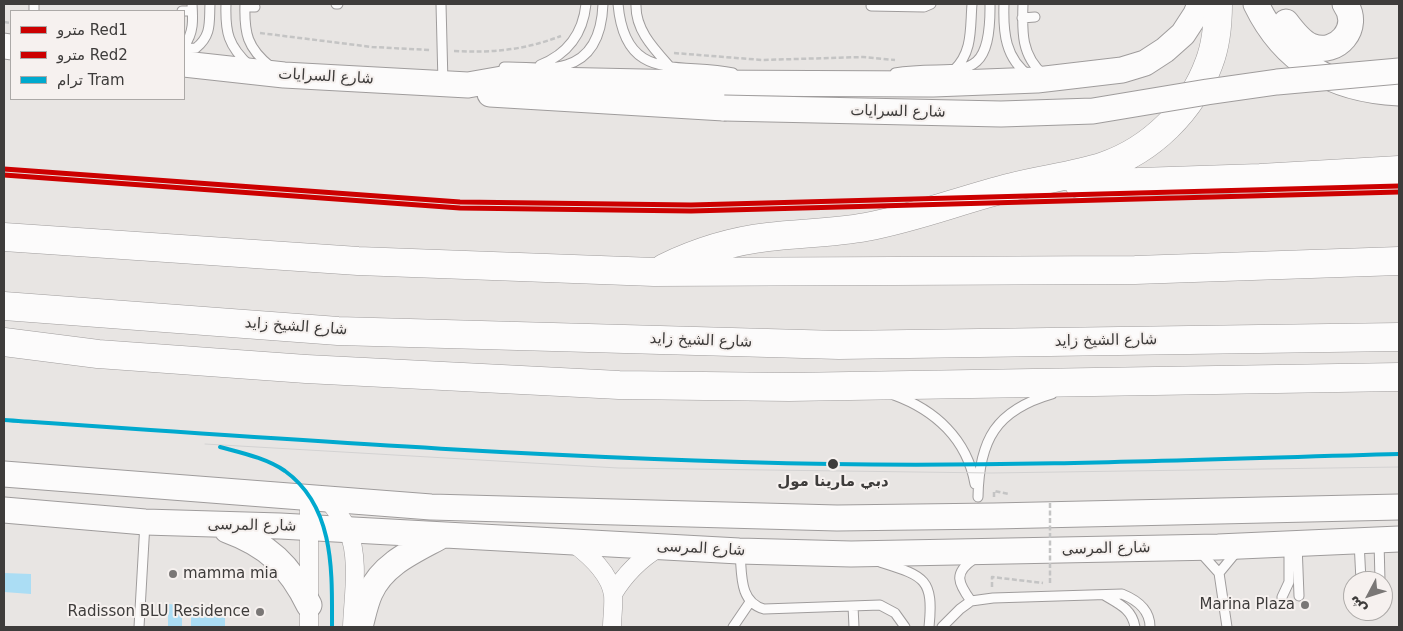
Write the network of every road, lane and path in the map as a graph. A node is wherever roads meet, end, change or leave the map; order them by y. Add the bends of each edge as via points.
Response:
1 (210, 4) edge
2 (226, 4) edge
3 (441, 4) edge
4 (586, 4) edge
5 (603, 4) edge
6 (618, 4) edge
7 (636, 4) edge
8 (931, 4) edge
9 (990, 4) edge
10 (1004, 4) edge
11 (1023, 4) edge
12 (1200, 4) edge
13 (1218, 4) edge
14 (1256, 4) edge
15 (1273, 4) edge
16 (1345, 4) edge
17 (245, 5) edge
18 (871, 6) dead end
19 (192, 7) edge
20 (255, 7) dead end
21 (969, 9) edge
22 (1035, 17) dead end
23 (1022, 18) junction
24 (245, 31) junction
25 (579, 33) junction
26 (185, 46) edge
27 (652, 46) junction
28 (185, 48) edge
29 (441, 51) junction
30 (900, 60) dead end
31 (185, 64) edge
32 (535, 67) junction
33 (671, 68) junction
34 (954, 70) junction
35 (1399, 71) edge
36 (274, 74) junction
37 (1042, 79) junction
38 (442, 83) junction
39 (761, 83) junction
40 (861, 84) junction
41 (468, 85) junction
42 (1399, 93) edge
43 (1399, 170) edge
44 (1015, 186) junction
45 (4, 237) edge
46 (1399, 261) edge
47 (654, 272) junction
48 (4, 306) edge
49 (1399, 337) edge
50 (4, 342) edge
51 (1399, 377) edge
52 (1087, 383) junction
53 (859, 385) junction
54 (4, 474) edge
55 (317, 497) junction
56 (1050, 503) dead end
57 (431, 507) junction
58 (1399, 507) edge
59 (4, 510) edge
60 (78, 516) junction
61 (145, 522) junction
62 (213, 525) junction
63 (308, 525) junction
64 (356, 530) junction
65 (443, 535) junction
66 (1379, 540) edge
67 (572, 542) junction
68 (1293, 544) junction
69 (1242, 546) junction
70 (660, 547) junction
71 (1194, 547) junction
72 (739, 551) junction
73 (983, 552) junction
74 (851, 554) junction
75 (1365, 571) edge
76 (1380, 571) edge
77 (1219, 574) junction
78 (992, 587) dead end
79 (613, 594) junction
80 (1103, 595) junction
81 (1300, 596) dead end
82 (1282, 598) dead end
83 (972, 601) junction
84 (750, 602) junction
85 (853, 606) junction
86 (309, 616) edge
87 (139, 627) edge
88 (352, 627) edge
89 (360, 627) edge
90 (612, 627) edge
91 (733, 627) edge
92 (854, 627) edge
93 (904, 627) edge
94 (929, 627) edge
95 (942, 627) edge
96 (1135, 627) edge
97 (1150, 627) edge
98 (1227, 627) edge

1 - 28 lane via 207,36 196,48
2 - 36 lane via 226,29 232,45 246,62
3 - 29 lane
4 - 25 lane
5 - 32 lane via 598,37 585,54 566,66
6 - 33 lane via 620,24 628,43 645,59
7 - 27 lane via 639,23
8 - 18 lane via 924,7
9 - 34 lane via 989,33 983,55 970,66
10 - 37 lane via 1004,37 1009,51 1016,64
11 - 23 lane
12 - 37 main road, شارع السرايات via 1183,34 1145,63 1122,70
13 - 44 highway via 1209,64 1190,100 1167,128 1137,150 1105,166
14 - 42 main road via 1279,41 1322,75 1356,88
15 - 16 main road via 1290,28 1309,45 1326,49 1343,41 1348,34 1351,16
17 - 20 lane
17 - 24 lane
19 - 26 lane via 190,35
21 - 34 lane via 969,48
22 - 23 lane
23 - 37 lane via 1024,47
24 - 29 path via 372,47
24 - 36 lane via 258,57
25 - 29 path via 504,51
25 - 32 lane via 553,60
27 - 30 path via 676,54 762,60 863,57
27 - 33 lane
29 - 38 lane
31 - 36 main road, شارع السرايات
32 - 41 lane via 495,70 479,76
33 - 39 lane via 719,70
34 - 40 lane via 897,72
35 - 41 main road, شارع السرايات, bridge via 1277,82 1093,111 1001,114 724,108 500,95
36 - 38 main road, شارع السرايات
37 - 40 main road, شارع السرايات
38 - 41 main road, شارع السرايات
39 - 40 main road, شارع السرايات
39 - 41 main road, شارع السرايات via 502,79
43 - 44 highway
44 - 47 highway via 869,227 738,241 681,259
45 - 47 highway via 358,261
46 - 47 highway via 1135,270
48 - 49 highway, شارع الشيخ زايد via 338,330 839,345
50 - 53 highway via 98,354 534,382 713,387
51 - 52 highway
52 - 53 highway
52 - 53 lane via 1022,405 1002,421 986,443 978,497 968,458 936,418 908,400
54 - 55 main road, شارع المرسى
55 - 57 main road, شارع المرسى
55 - 63 main road via 325,512 318,521
55 - 64 street
56 - 78 path, bridge via 1050,584 992,577
57 - 58 main road, شارع المرسى via 837,518
57 - 64 main road via 372,511 366,514
59 - 60 main road, شارع المرسى
60 - 61 main road, شارع المرسى
60 - 63 main road via 122,503 233,512
61 - 62 main road, شارع المرسى
61 - 87 lane
62 - 63 main road, شارع المرسى
62 - 86 main road via 269,551 300,588
63 - 64 main road, شارع المرسى
63 - 86 street
64 - 65 main road, شارع المرسى
64 - 88 street
65 - 67 main road, شارع المرسى
65 - 89 main road via 407,554 378,579 370,592
66 - 68 main road, شارع المرسى
66 - 75 lane
66 - 76 lane
67 - 70 main road, شارع المرسى
67 - 79 street via 604,573
68 - 69 main road, شارع المرسى
68 - 81 lane
68 - 82 lane via 1289,582
69 - 71 main road, شارع المرسى
69 - 77 lane
70 - 72 main road, شارع المرسى
70 - 79 street via 638,562
71 - 73 main road, شارع المرسى
71 - 77 lane
72 - 74 main road, شارع المرسى
72 - 84 lane via 744,588
73 - 74 main road, شارع المرسى
73 - 83 lane via 965,565 959,578 960,585
74 - 94 lane via 913,572 922,580 931,598
77 - 98 lane
79 - 90 street
80 - 83 lane
80 - 96 lane via 1134,617
80 - 97 lane via 1122,594 1132,598 1146,612
83 - 95 lane
84 - 85 lane via 764,609
84 - 91 lane
85 - 92 lane
85 - 93 lane via 880,605 888,608

